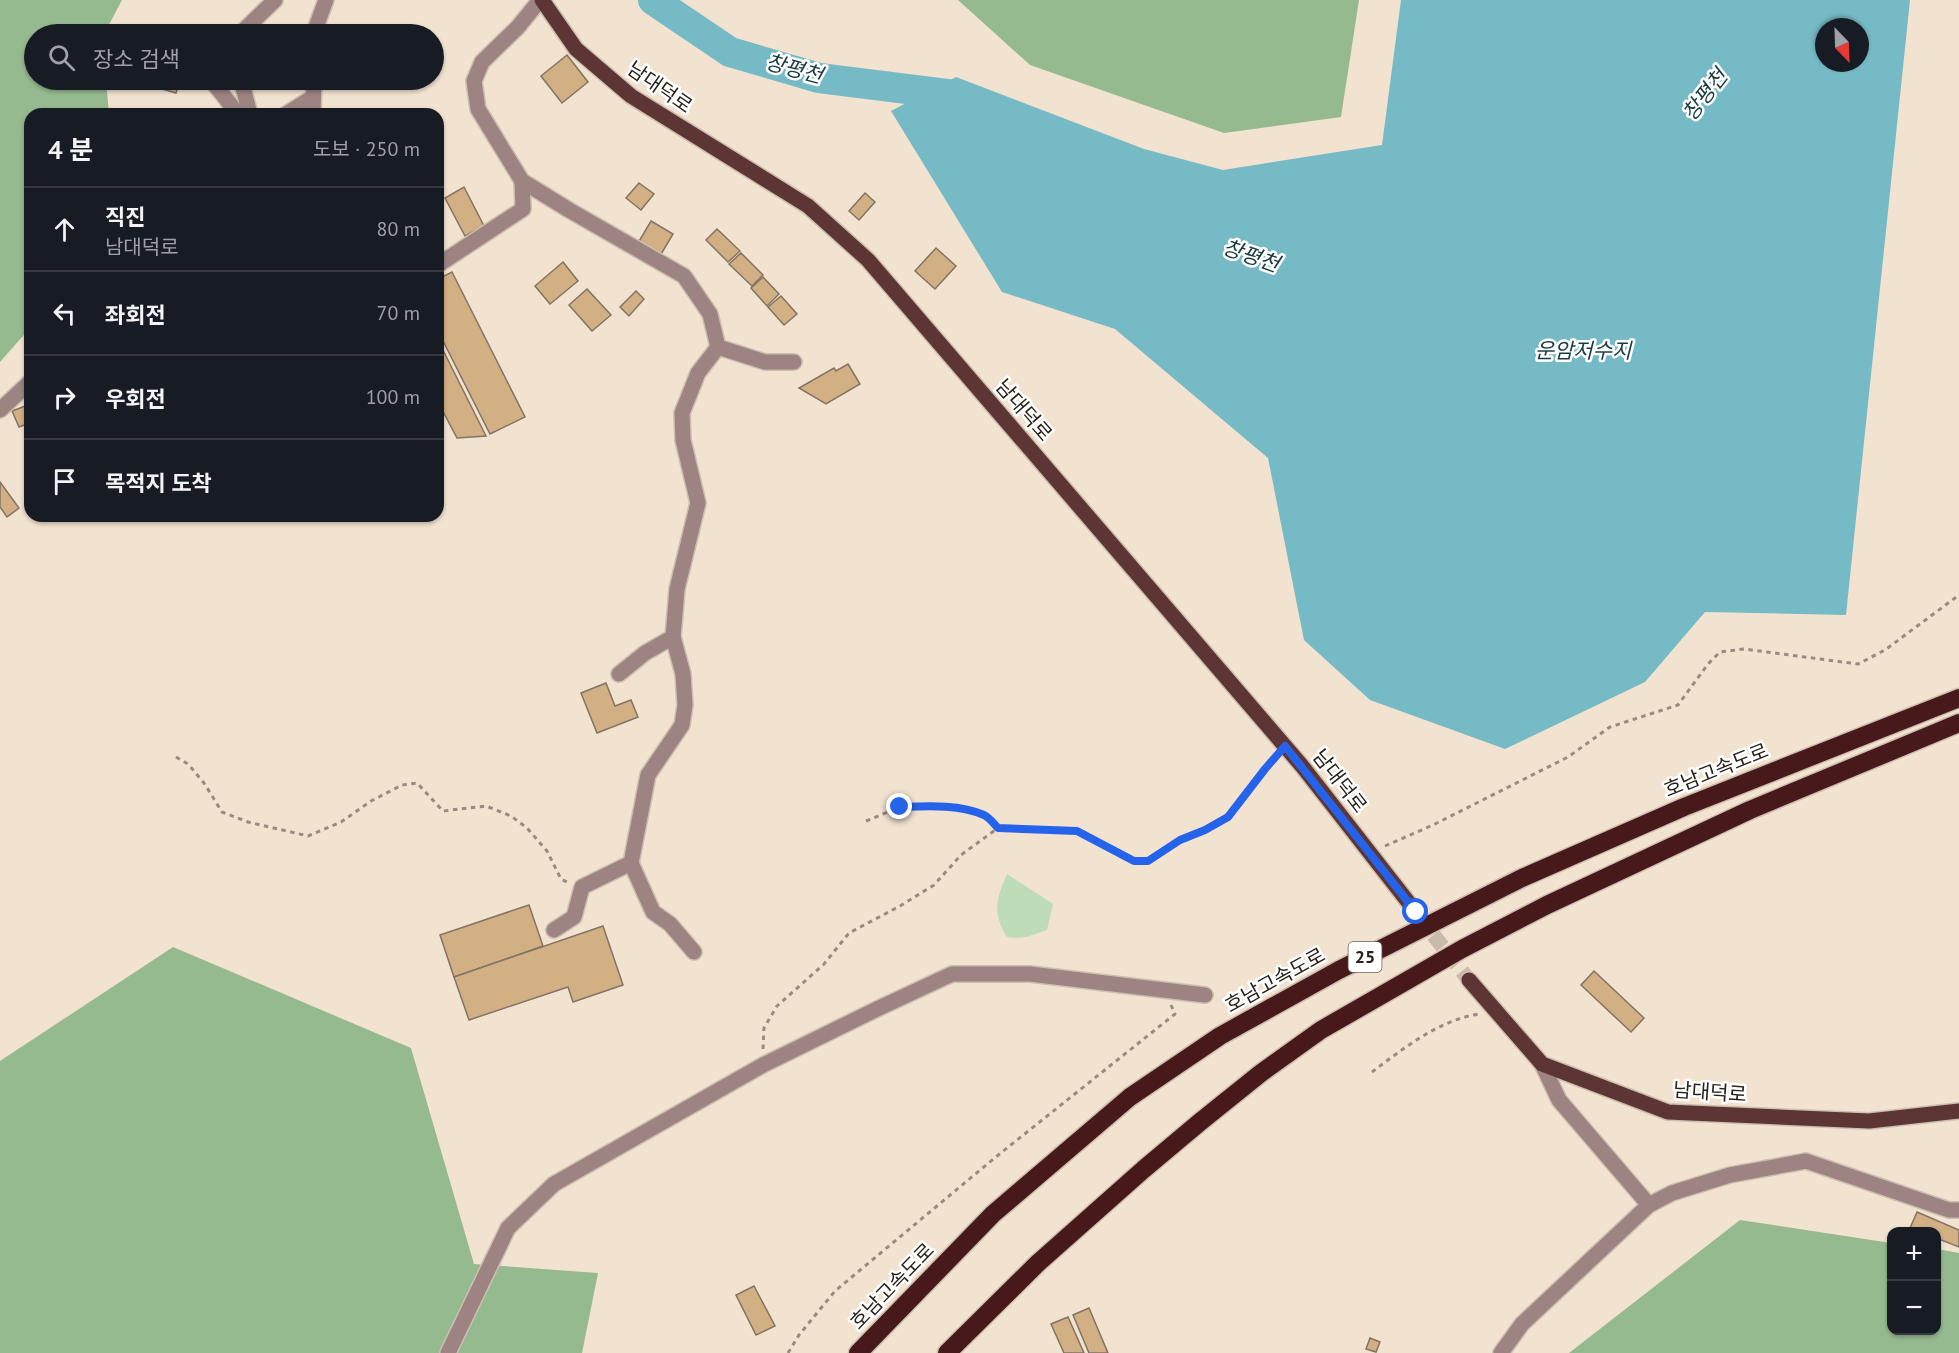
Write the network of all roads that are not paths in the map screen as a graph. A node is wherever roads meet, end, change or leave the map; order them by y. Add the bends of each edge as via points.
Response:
1 (275, 0) edge
2 (326, 0) edge
3 (541, 0) edge
4 (250, 24) edge
5 (317, 24) edge
6 (219, 90) edge
7 (244, 90) edge
8 (313, 90) edge
9 (313, 97) junction
10 (233, 108) edge
11 (248, 108) edge
12 (296, 108) edge
13 (313, 108) edge
14 (522, 181) junction
15 (444, 261) edge
16 (718, 347) junction
17 (794, 362) dead end
18 (24, 388) edge
19 (0, 410) edge
20 (673, 637) junction
21 (619, 674) dead end
22 (1959, 698) edge
23 (1959, 723) edge
24 (631, 862) junction
25 (1416, 912) tunnel mouth
26 (554, 930) dead end
27 (694, 952) dead end
28 (1469, 980) tunnel mouth
29 (1205, 995) dead end
30 (1542, 1064) junction
31 (1959, 1112) edge
32 (1648, 1205) junction
33 (1959, 1210) edge
34 (448, 1353) edge
35 (858, 1353) edge
36 (947, 1353) edge
37 (1501, 1353) edge

1 - 4 street
2 - 5 street
3 - 14 street via 482,62 474,81 478,109
3 - 25 main road, 남대덕로 via 576,49 631,96 808,206 868,260 1285,746
6 - 10 street
7 - 11 street
8 - 9 street
9 - 12 street
9 - 13 street
14 - 15 street via 523,209
14 - 16 street via 684,276 710,314
16 - 17 street via 765,362
16 - 20 street via 698,373 682,413 682,440 698,503 677,589
18 - 19 street
20 - 21 street
20 - 24 street via 683,674 682,724 648,775
22 - 35 highway, 호남고속도로 / 25 via 1684,807 1522,878 1339,970 1220,1036 1130,1097 993,1214
23 - 36 highway, 25 via 1750,810 1547,905 1321,1030 1261,1073 1144,1169 1038,1263
24 - 26 street via 582,887 574,917
24 - 27 street via 652,912 670,924
28 - 30 main road, 남대덕로
29 - 34 street via 1030,974 952,974 877,1009 763,1065 554,1184 508,1228
30 - 31 main road, 남대덕로 via 1668,1112 1869,1121
30 - 32 street via 1560,1100
32 - 33 street via 1672,1193 1730,1175 1806,1161 1949,1210
32 - 37 street via 1522,1324

